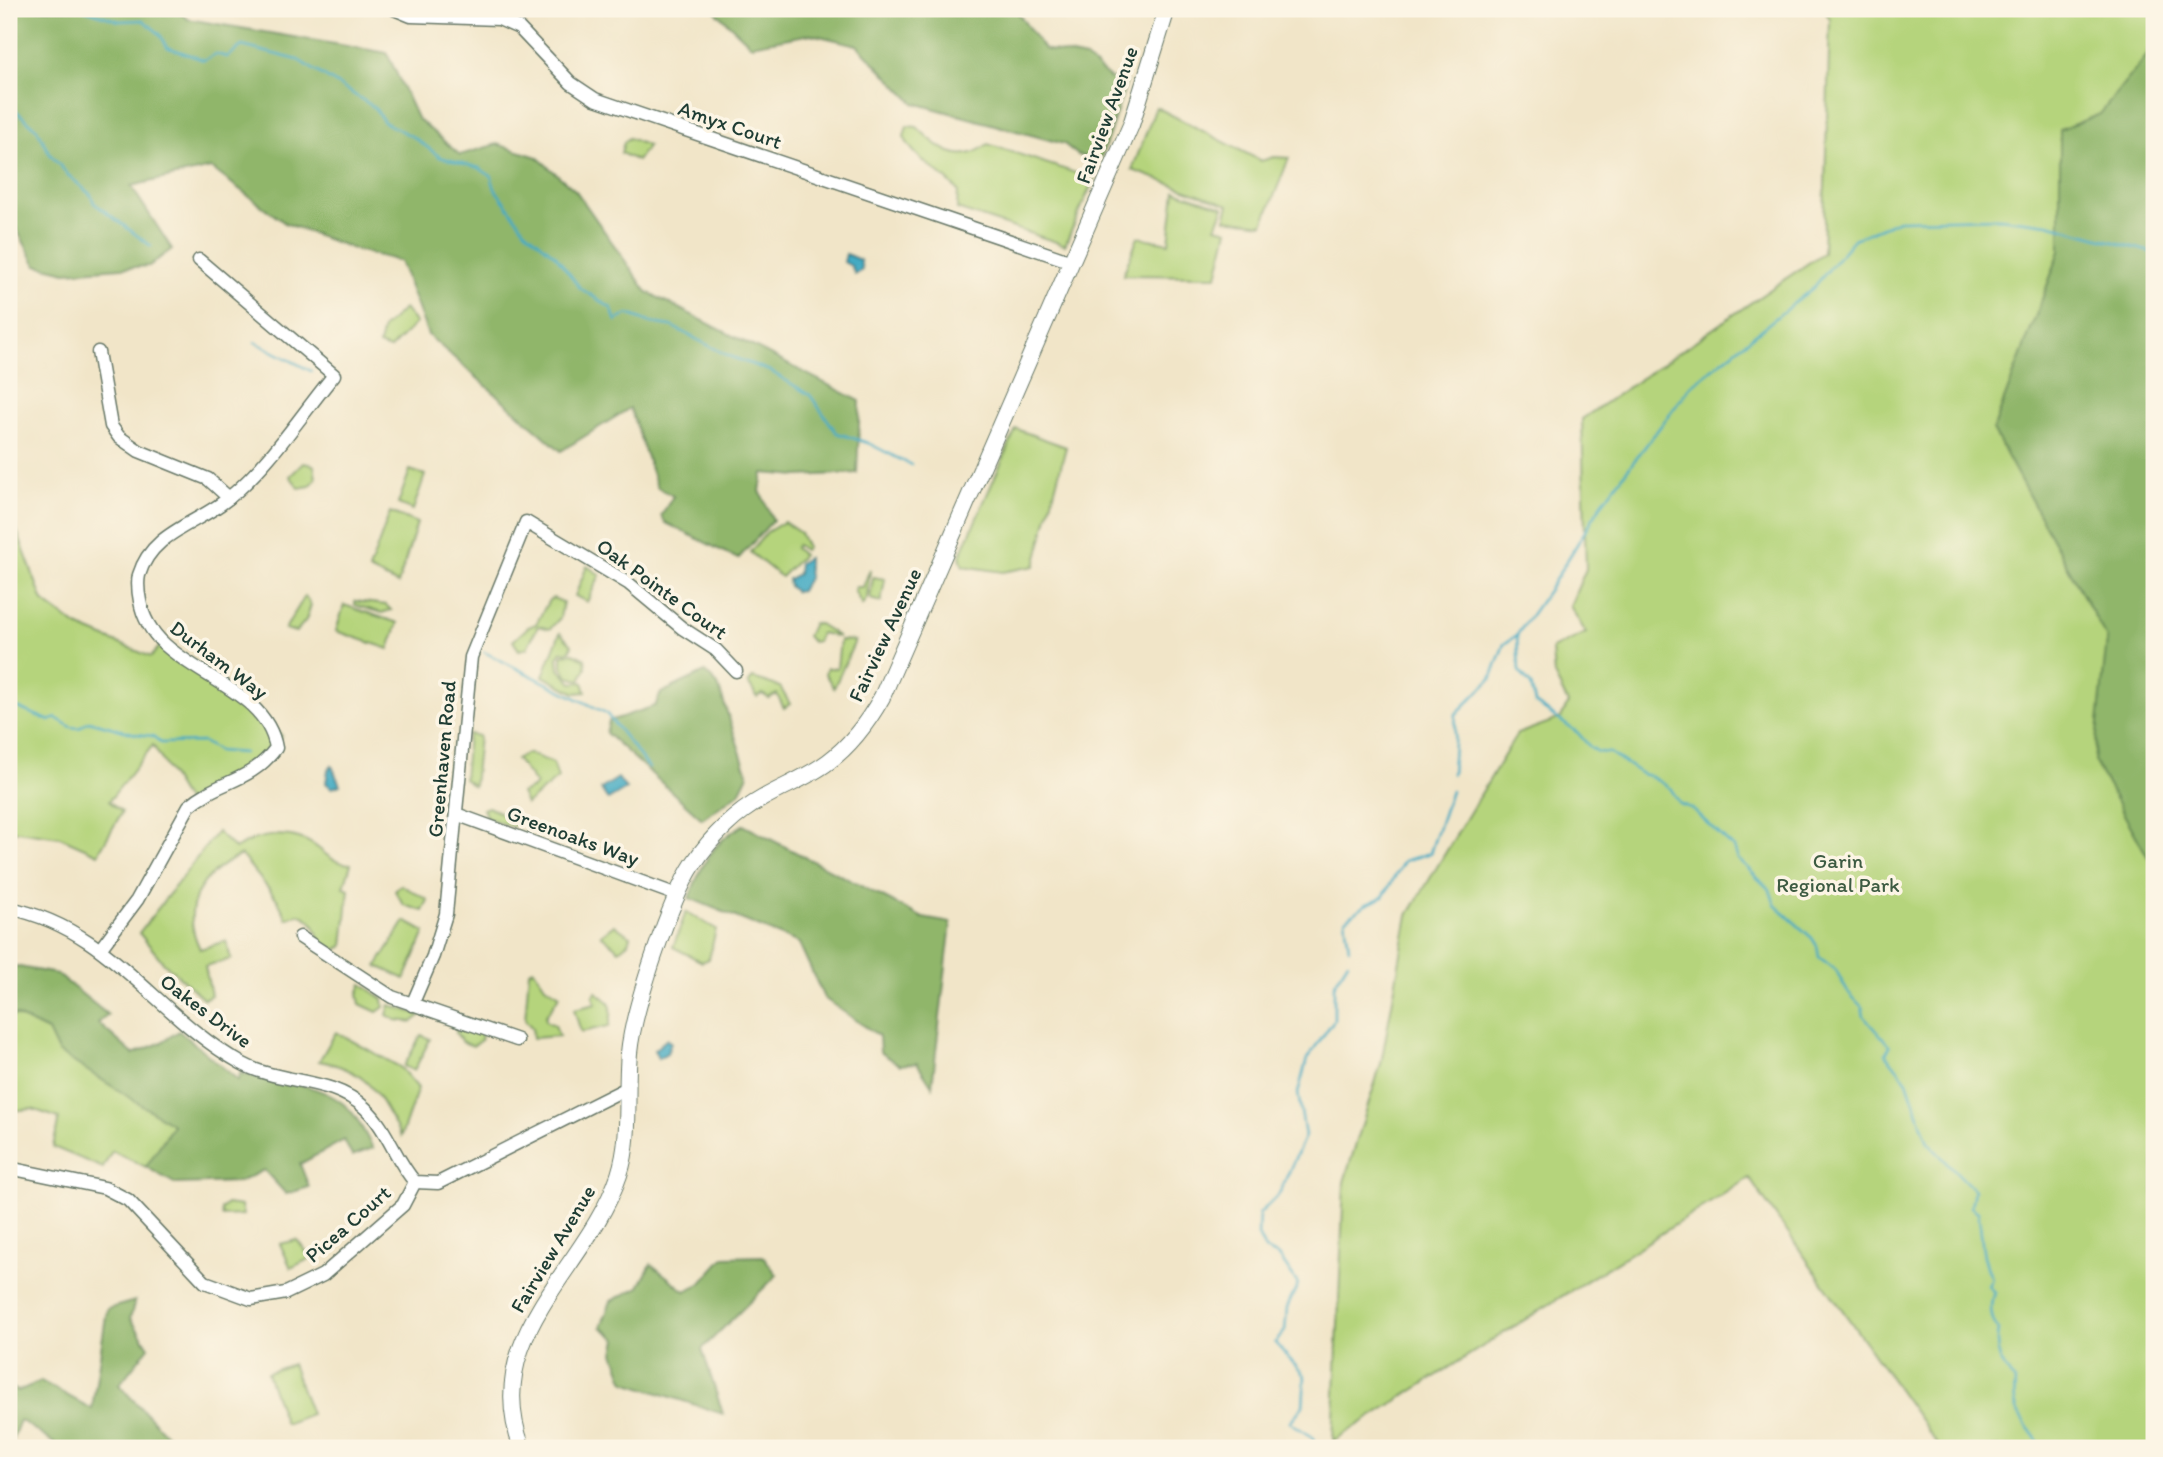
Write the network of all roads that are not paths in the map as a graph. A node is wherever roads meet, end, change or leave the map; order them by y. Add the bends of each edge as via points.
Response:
1 (394, 9) edge
2 (1167, 9) edge
3 (199, 260) dead end
4 (1073, 262) junction
5 (98, 352) dead end
6 (229, 498) junction
7 (526, 522) joint
8 (736, 671) dead end
9 (456, 814) junction
10 (677, 895) junction
11 (9, 908) edge
12 (300, 936) dead end
13 (101, 948) junction
14 (412, 1005) junction
15 (517, 1040) dead end
16 (627, 1088) junction
17 (9, 1168) edge
18 (415, 1182) junction
19 (522, 1448) edge

1 - 4 street, Amyx Court via 411,16 499,19 519,28 571,83 595,99
2 - 4 main road, Fairview Avenue via 1131,125
3 - 6 street, Durham Way via 334,375
4 - 10 main road, Fairview Avenue via 871,717 829,761 762,798 729,823 694,862
5 - 6 street via 111,426 119,437 139,451 208,479
6 - 13 street, Durham Way via 155,544 143,560 137,582 142,612 155,638 253,707 269,724 276,748 248,776 201,795 189,806 137,900
7 - 8 street, Oak Pointe Court via 628,583 716,650
7 - 9 street, Greenhaven Road via 471,657
9 - 10 street, Greenoaks Way
9 - 14 street, Greenhaven Road via 446,914
10 - 16 main road, Fairview Avenue via 635,1019
11 - 13 street, Oakes Drive via 66,927
12 - 14 street via 392,997
13 - 18 street, Oakes Drive via 149,993 231,1057 260,1074 340,1090 365,1108
14 - 15 street
16 - 18 street via 438,1183
16 - 19 main road, Fairview Avenue via 623,1158 612,1193 534,1319 517,1357 512,1401
17 - 18 street, Picea Court via 104,1188 128,1200 205,1282 251,1299 286,1293 323,1275 403,1205

